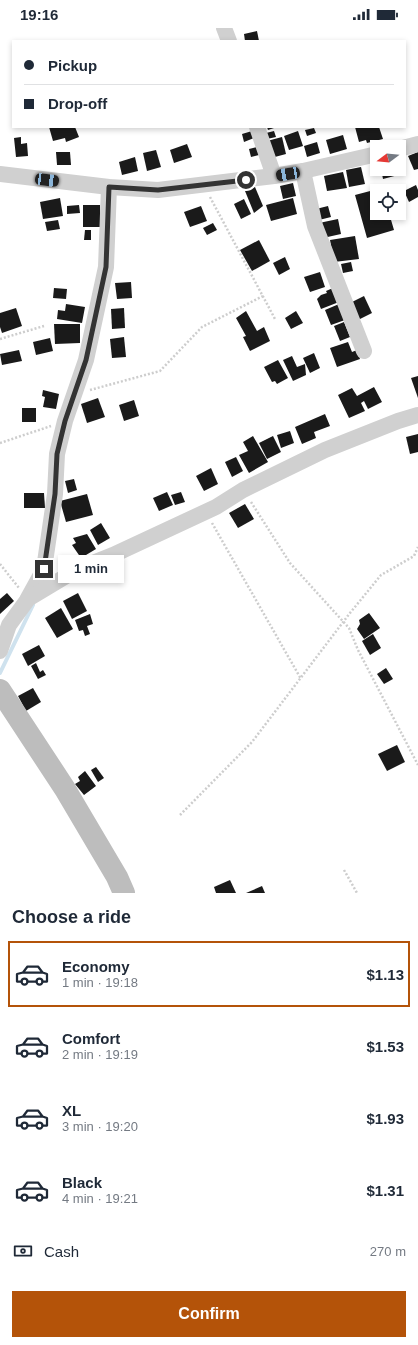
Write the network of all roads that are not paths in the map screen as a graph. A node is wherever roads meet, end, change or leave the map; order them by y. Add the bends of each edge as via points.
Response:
1 (224, 28) edge
2 (228, 40) edge
3 (257, 128) edge
4 (418, 144) edge
5 (406, 147) edge
6 (370, 156) edge
7 (303, 171) junction
8 (0, 174) edge
9 (274, 176) junction
10 (109, 187) junction
11 (364, 351) dead end
12 (418, 415) edge
13 (28, 599) junction
14 (0, 650) edge
15 (0, 690) edge
16 (124, 893) edge

1 - 2 street
3 - 9 street
4 - 5 street
6 - 7 street
7 - 9 street
7 - 11 street via 315,226
8 - 10 street
9 - 10 street via 158,190
10 - 13 street via 106,267 86,360 65,421 57,454 55,494 44,569
12 - 13 street via 325,450 243,490 205,513 78,569
13 - 14 street via 9,625
15 - 16 street via 65,789

